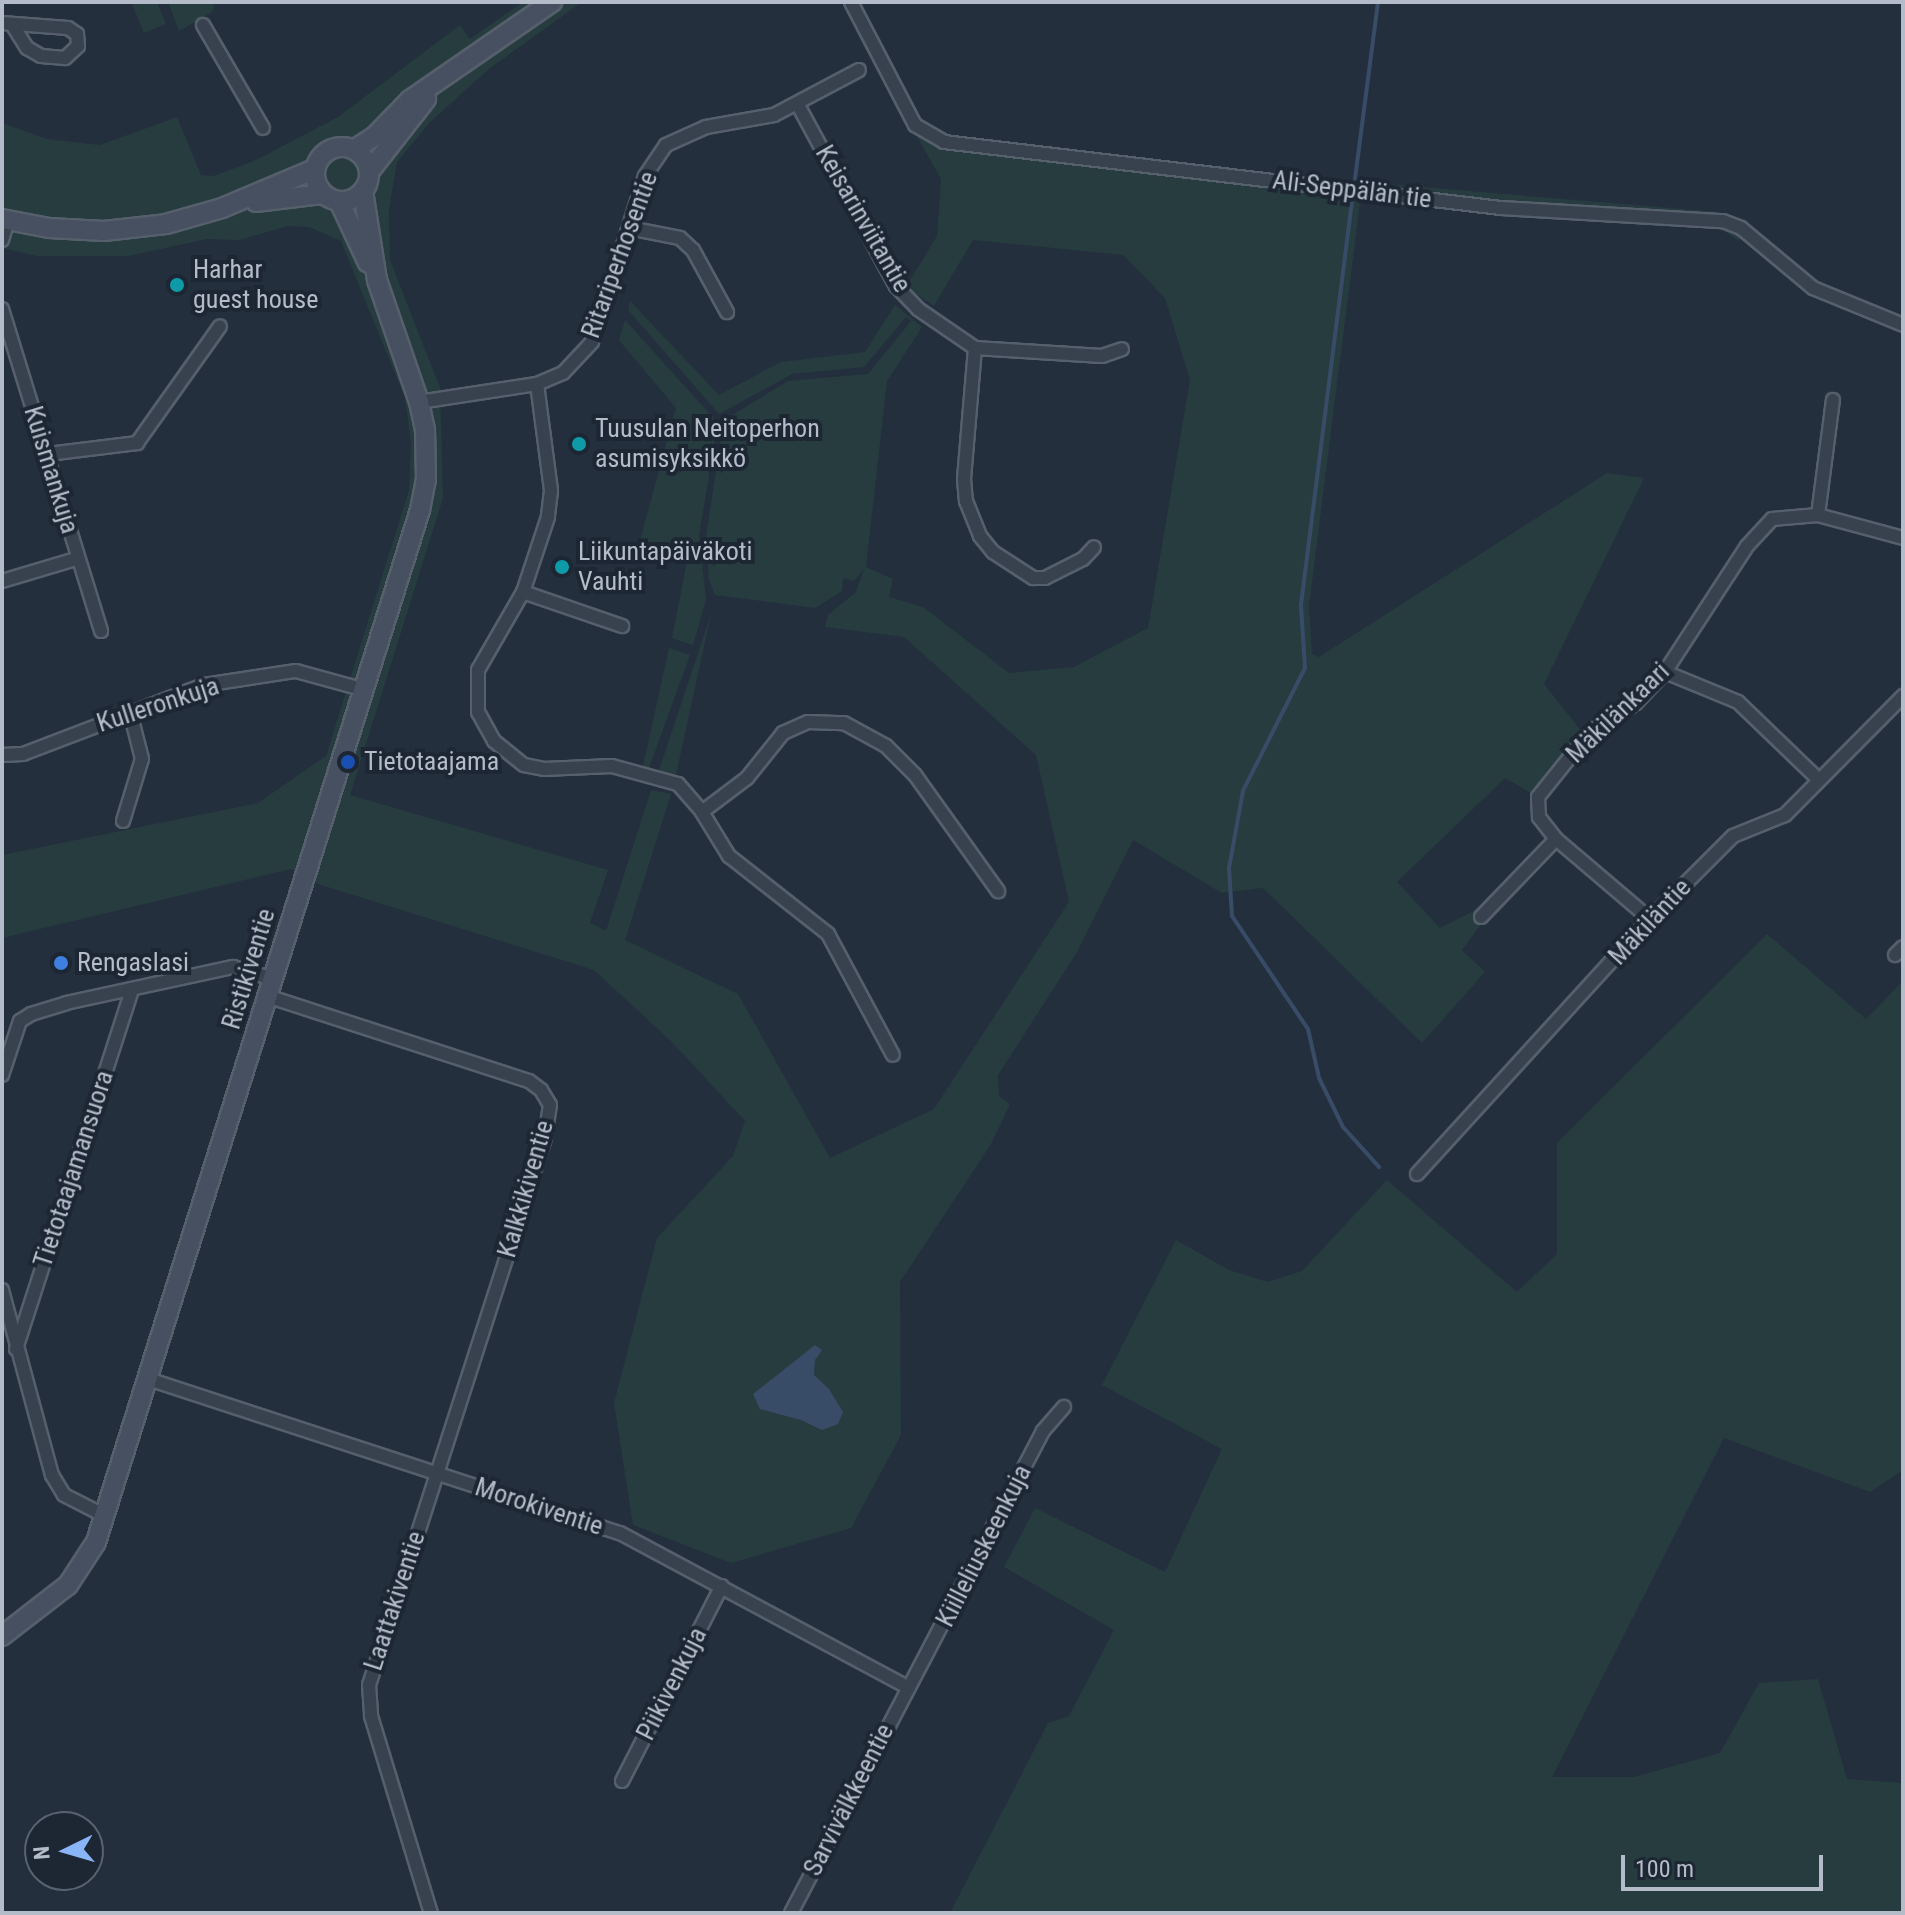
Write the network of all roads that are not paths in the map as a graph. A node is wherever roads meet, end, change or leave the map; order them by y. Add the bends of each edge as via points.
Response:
1 (552, 2) edge
2 (851, 2) edge
3 (8, 24) edge
4 (203, 25) dead end
5 (859, 70) dead end
6 (445, 80) junction
7 (798, 105) junction
8 (263, 128) dead end
9 (355, 149) junction
10 (315, 169) junction
11 (369, 172) junction
12 (363, 191) junction
13 (331, 198) junction
14 (222, 208) junction
15 (5, 219) edge
16 (629, 228) junction
17 (2, 240) edge
18 (377, 280) junction
19 (2, 309) edge
20 (727, 312) dead end
21 (1903, 325) edge
22 (220, 326) dead end
23 (975, 348) junction
24 (1122, 349) dead end
25 (537, 384) junction
26 (1833, 400) dead end
27 (419, 402) junction
28 (48, 454) junction
29 (1818, 515) junction
30 (1903, 538) edge
31 (1094, 547) dead end
32 (76, 559) junction
33 (2, 581) edge
34 (523, 592) junction
35 (622, 626) dead end
36 (101, 631) dead end
37 (1665, 672) junction
38 (362, 689) junction
39 (1903, 696) edge
40 (130, 712) junction
41 (2, 755) edge
42 (1818, 779) junction
43 (702, 812) junction
44 (123, 821) dead end
45 (1556, 839) junction
46 (998, 891) dead end
47 (1481, 917) dead end
48 (1650, 919) junction
49 (270, 988) junction
50 (132, 989) junction
51 (893, 1055) dead end
52 (2, 1075) edge
53 (1417, 1174) dead end
54 (2, 1290) edge
55 (16, 1349) junction
56 (148, 1379) junction
57 (1064, 1407) dead end
58 (436, 1473) junction
59 (105, 1516) junction
60 (722, 1586) junction
61 (2, 1636) edge
62 (907, 1687) junction
63 (622, 1781) dead end
64 (431, 1913) edge
65 (791, 1913) edge

1 - 6 street
2 - 21 street, Ali-Seppälän tie via 915,125 944,142 1501,208 1723,221 1741,228 1813,288
3 - 3 street via 27,48 41,56 65,58 78,46 77,34 68,28
4 - 8 street
5 - 7 street, Ritariperhosentie
6 - 9 street via 410,100
6 - 11 street
7 - 16 street, Ritariperhosentie via 774,115 706,127 666,145 645,176
7 - 23 street, Keisarinviitantie via 896,286 918,309
9 - 10 street via 330,149
9 - 11 street
10 - 13 street via 315,182
10 - 14 street
11 - 12 street
12 - 13 street via 352,199
12 - 18 street, Ristikiventie
13 - 14 street
13 - 18 street, Ristikiventie
14 - 15 street via 166,224 104,231
15 - 17 street
16 - 20 street via 680,238 693,250
16 - 25 street, Ritariperhosentie via 592,342 563,373
18 - 27 street, Ristikiventie
19 - 28 street, Kuismankuja
22 - 28 street via 137,443
23 - 24 street via 1102,356
23 - 31 street via 964,479 966,501 980,536 993,552 1033,578 1071,565
25 - 27 street, Ritariperhosentie
25 - 34 street via 551,491 548,517
26 - 29 street
27 - 38 street, Ristikiventie via 426,480
28 - 32 street, Kuismankuja
29 - 30 street, Mäkilänkaari
29 - 37 street, Mäkilänkaari via 1772,519 1747,546
32 - 33 street
32 - 36 street, Kuismankuja
34 - 35 street
34 - 43 street via 478,670 478,712 494,741 524,765 612,766 678,784
37 - 42 street via 1738,702
37 - 45 street, Mäkilänkaari via 1636,703 1590,732 1538,797 1539,817
38 - 40 street, Kulleronkuja via 296,671 204,685
38 - 49 street, Ristikiventie
39 - 42 street, Mäkiläntie
40 - 41 street, Kulleronkuja via 23,754
40 - 44 street via 142,759
42 - 48 street, Mäkiläntie via 1785,815 1733,836
43 - 46 street via 747,778 783,733 808,722 844,723 886,746 915,775
43 - 51 street via 729,856 828,934
45 - 47 street
45 - 48 street, Mäkilänkaari
48 - 53 street, Mäkiläntie
49 - 50 street via 233,967
49 - 56 street, Ristikiventie
49 - 58 street, Kalkkikiventie via 529,1081 550,1105 544,1141
50 - 52 street via 20,1021
50 - 55 street, Tietotaajamansuora
54 - 55 street
55 - 59 street via 52,1475 64,1495
56 - 58 street, Morokiventie
56 - 59 street, Ristikiventie
57 - 62 street, Kiilleliuskeenkuja via 1043,1431
58 - 60 street, Morokiventie via 620,1533
58 - 64 street, Laattakiventie via 368,1700
59 - 61 street, Ristikiventie via 96,1542 68,1585
60 - 62 street, Morokiventie
60 - 63 street, Piikivenkuja
62 - 65 street, Sarvivälkkeentie

